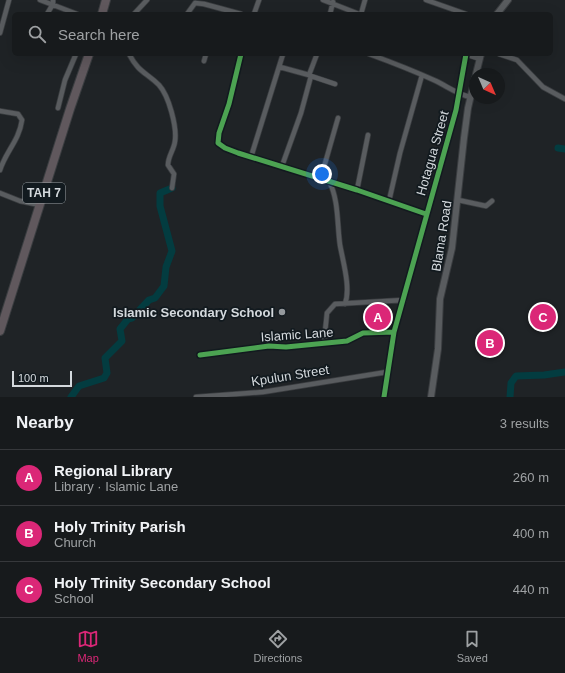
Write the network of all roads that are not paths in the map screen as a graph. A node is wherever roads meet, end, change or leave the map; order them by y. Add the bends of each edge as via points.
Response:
1 (9, 0) edge
2 (40, 0) edge
3 (106, 0) edge
4 (147, 0) edge
5 (259, 0) edge
6 (323, 0) edge
7 (365, 0) edge
8 (426, 0) edge
9 (508, 0) edge
10 (333, 1) edge
11 (53, 2) edge
12 (218, 8) junction
13 (498, 11) edge
14 (48, 12) edge
15 (72, 12) edge
16 (103, 12) edge
17 (136, 12) edge
18 (189, 12) edge
19 (217, 12) edge
20 (233, 12) edge
21 (255, 12) edge
22 (330, 12) edge
23 (356, 12) edge
24 (361, 12) edge
25 (460, 12) edge
26 (0, 32) edge
27 (75, 56) edge
28 (88, 56) edge
29 (130, 56) edge
30 (205, 56) edge
31 (241, 56) edge
32 (283, 56) edge
33 (316, 56) edge
34 (373, 56) edge
35 (465, 56) edge
36 (480, 56) edge
37 (505, 56) edge
38 (204, 61) dead end
39 (280, 67) junction
40 (477, 68) edge
41 (310, 75) junction
42 (422, 75) junction
43 (335, 84) dead end
44 (458, 94) junction
45 (469, 97) edge
46 (565, 99) edge
47 (469, 104) edge
48 (58, 108) dead end
49 (0, 111) edge
50 (338, 118) dead end
51 (368, 135) dead end
52 (251, 157) junction
53 (282, 166) junction
54 (0, 170) edge
55 (327, 181) junction
56 (172, 188) dead end
57 (357, 190) junction
58 (0, 193) edge
59 (458, 200) junction
60 (389, 201) junction
61 (492, 201) dead end
62 (40, 205) junction
63 (426, 214) junction
64 (404, 300) junction
65 (345, 304) junction
66 (0, 331) edge
67 (394, 332) junction
68 (324, 342) junction
69 (200, 355) dead end
70 (387, 372) junction
71 (196, 397) edge
72 (384, 397) edge
73 (431, 397) edge

1 - 26 street
2 - 11 street
3 - 16 highway
4 - 17 street
5 - 21 street
6 - 10 street
7 - 24 street
8 - 25 street
9 - 13 street
10 - 22 street
10 - 23 street
11 - 14 street
11 - 15 street
12 - 18 street via 193,4
12 - 19 street
12 - 20 street
27 - 48 street via 65,80
28 - 62 highway, TAH 7
29 - 56 street via 138,70 160,86 171,114 175,141 168,165 174,174
30 - 38 street
31 - 52 street via 218,143
32 - 39 street
33 - 41 street
34 - 42 street
35 - 44 street, Hotagua Street
36 - 40 street
37 - 46 street via 517,60 541,85
39 - 41 street
39 - 52 street
41 - 43 street
41 - 53 street via 301,113
42 - 44 street
42 - 60 street
44 - 45 street
44 - 63 street, Hotagua Street via 456,110
47 - 59 street, Blama Road
49 - 54 street via 18,114 22,120 15,144
50 - 55 street via 324,167
51 - 57 street
52 - 53 street
53 - 55 street
55 - 57 street
55 - 65 street via 334,198 346,276
57 - 60 street
58 - 62 street
59 - 61 street via 486,206
59 - 73 street, Blama Road via 452,248 440,299 438,349
60 - 63 street
62 - 66 highway, TAH 7
63 - 64 street, Hotagua Street
64 - 65 street
64 - 67 street, Hotagua Street
65 - 68 street via 335,304 329,308
67 - 68 street, Islamic Lane via 363,333 347,341
67 - 70 street, Hotagua Street
68 - 69 street, Islamic Lane
70 - 71 street, Kpulun Street via 263,392
70 - 72 street, Hotagua Street

